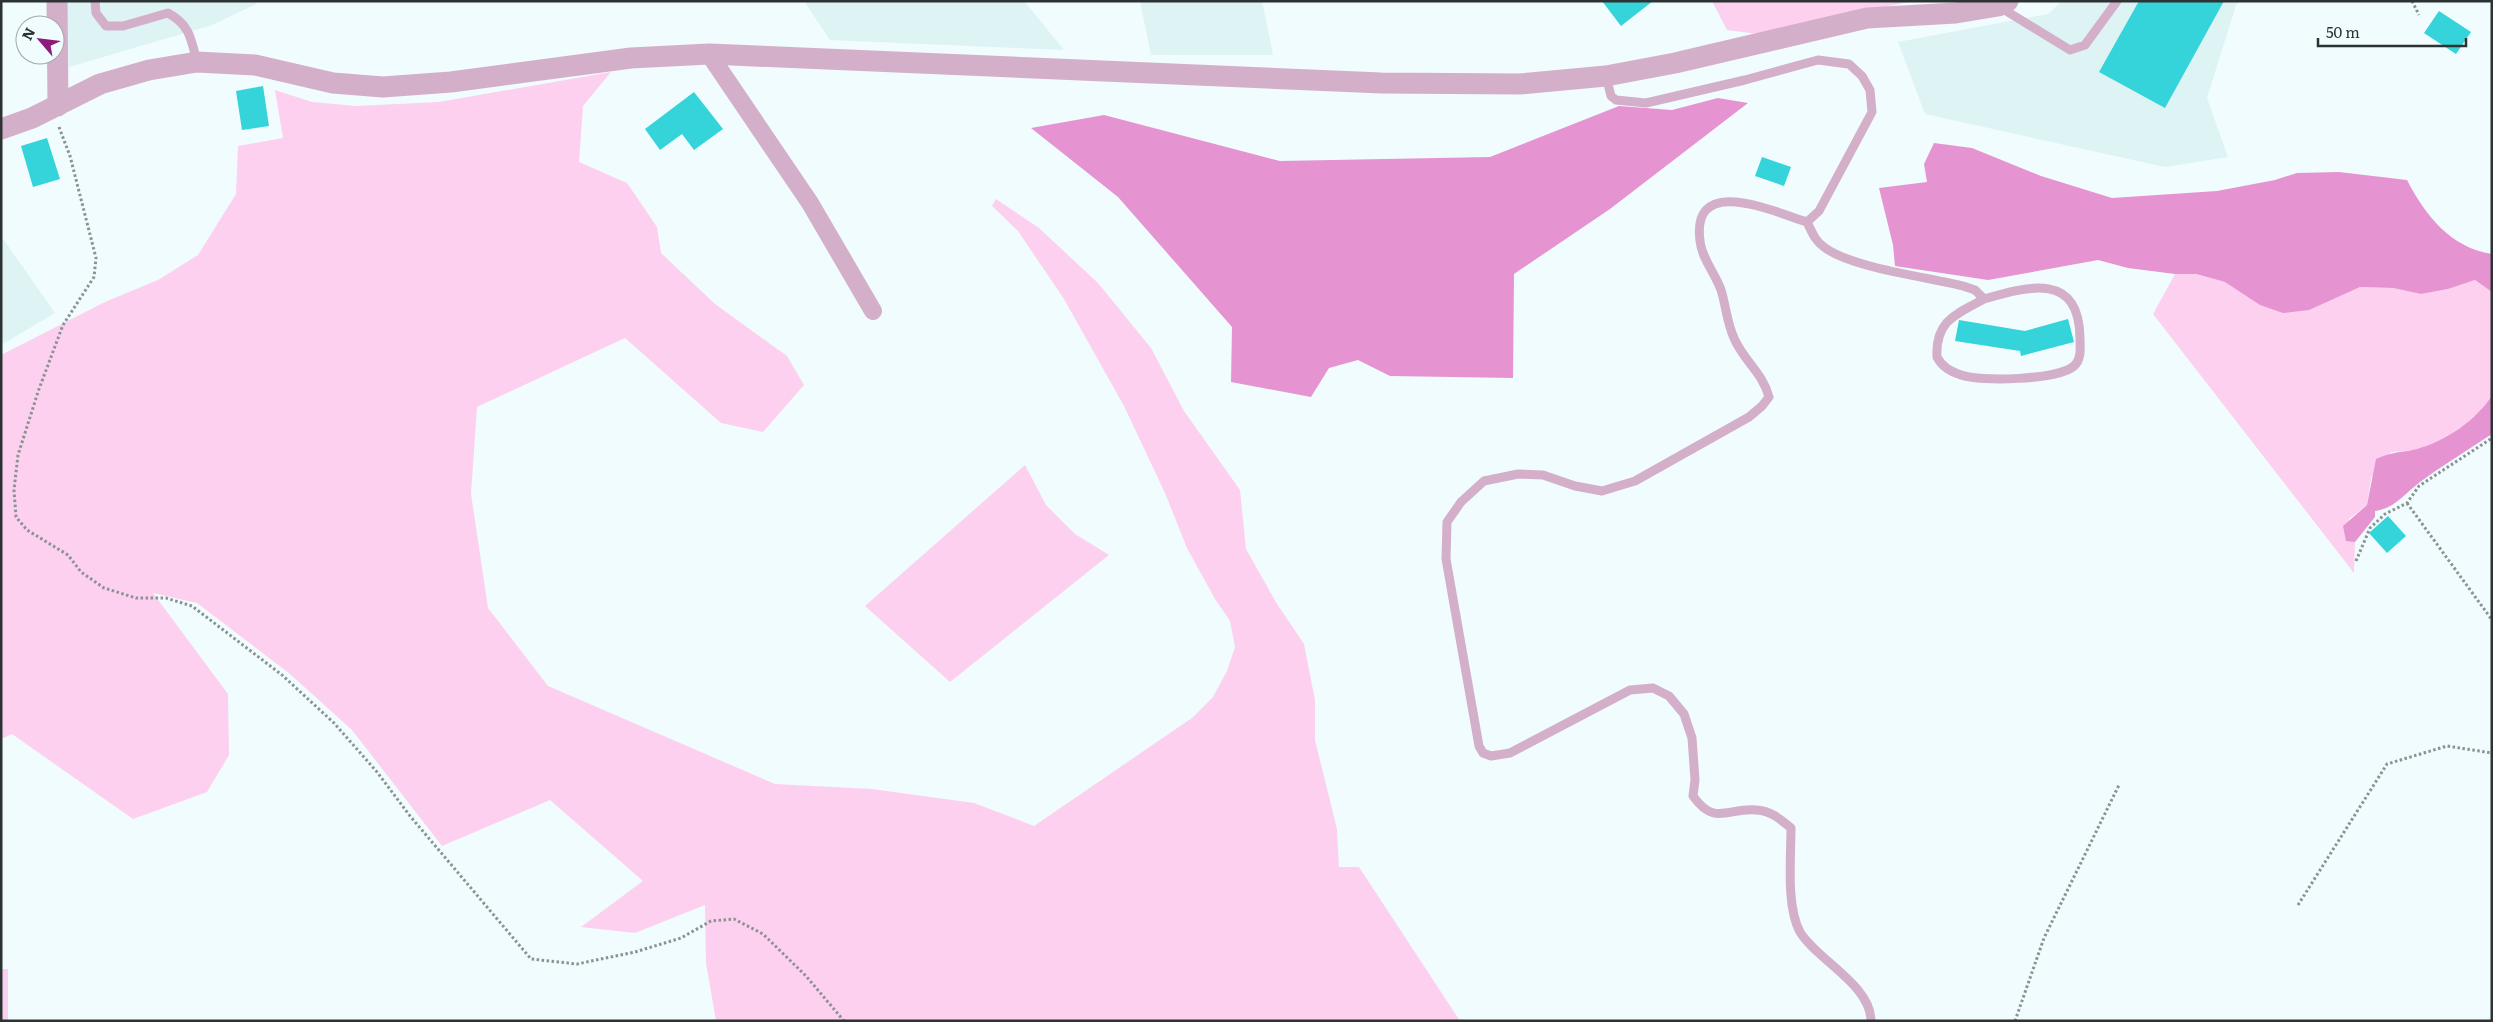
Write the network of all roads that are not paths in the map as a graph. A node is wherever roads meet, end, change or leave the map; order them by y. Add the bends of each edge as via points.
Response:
1 (56, 1) edge
2 (95, 1) edge
3 (2117, 1) edge
4 (2003, 4) edge
5 (709, 54) junction
6 (197, 62) junction
7 (1606, 76) junction
8 (58, 106) junction
9 (1, 129) edge
10 (1807, 222) junction
11 (1984, 299) junction
12 (874, 311) dead end
13 (1871, 1021) edge

1 - 8 street
2 - 6 lane via 96,13 106,26 123,26 168,13 181,20 190,35
3 - 4 lane via 2085,45 2070,50
4 - 7 street via 1956,13 1867,18
5 - 6 street via 622,59 451,82 382,87 333,83 255,65
5 - 7 street via 1410,83 1520,84
5 - 12 street via 810,203
6 - 8 street via 132,74 100,84
7 - 10 lane via 1616,100 1646,103 1818,60 1840,61 1855,68 1870,90 1872,112 1819,211
8 - 9 street
10 - 11 lane via 1816,240 1832,252 1879,267 1963,286 1975,290
10 - 13 lane via 1766,208 1729,201 1716,203 1702,218 1700,240 1704,256 1720,288 1733,337 1766,384 1769,396 1762,406 1749,418 1635,481 1602,491 1544,475 1518,474 1484,482 1461,502 1448,522 1446,559 1473,721 1483,753 1490,756 1510,753 1630,690 1653,688 1669,696 1684,714 1692,738 1693,796 1701,807 1716,815 1755,810 1766,812 1777,816 1791,828 1792,911 1800,932 1862,994
11 - 11 lane via 1950,319 1938,334 1937,357 1946,368 1962,375 1988,378 2055,374 2075,366 2079,359 2080,334 2074,308 2064,293 2022,290

